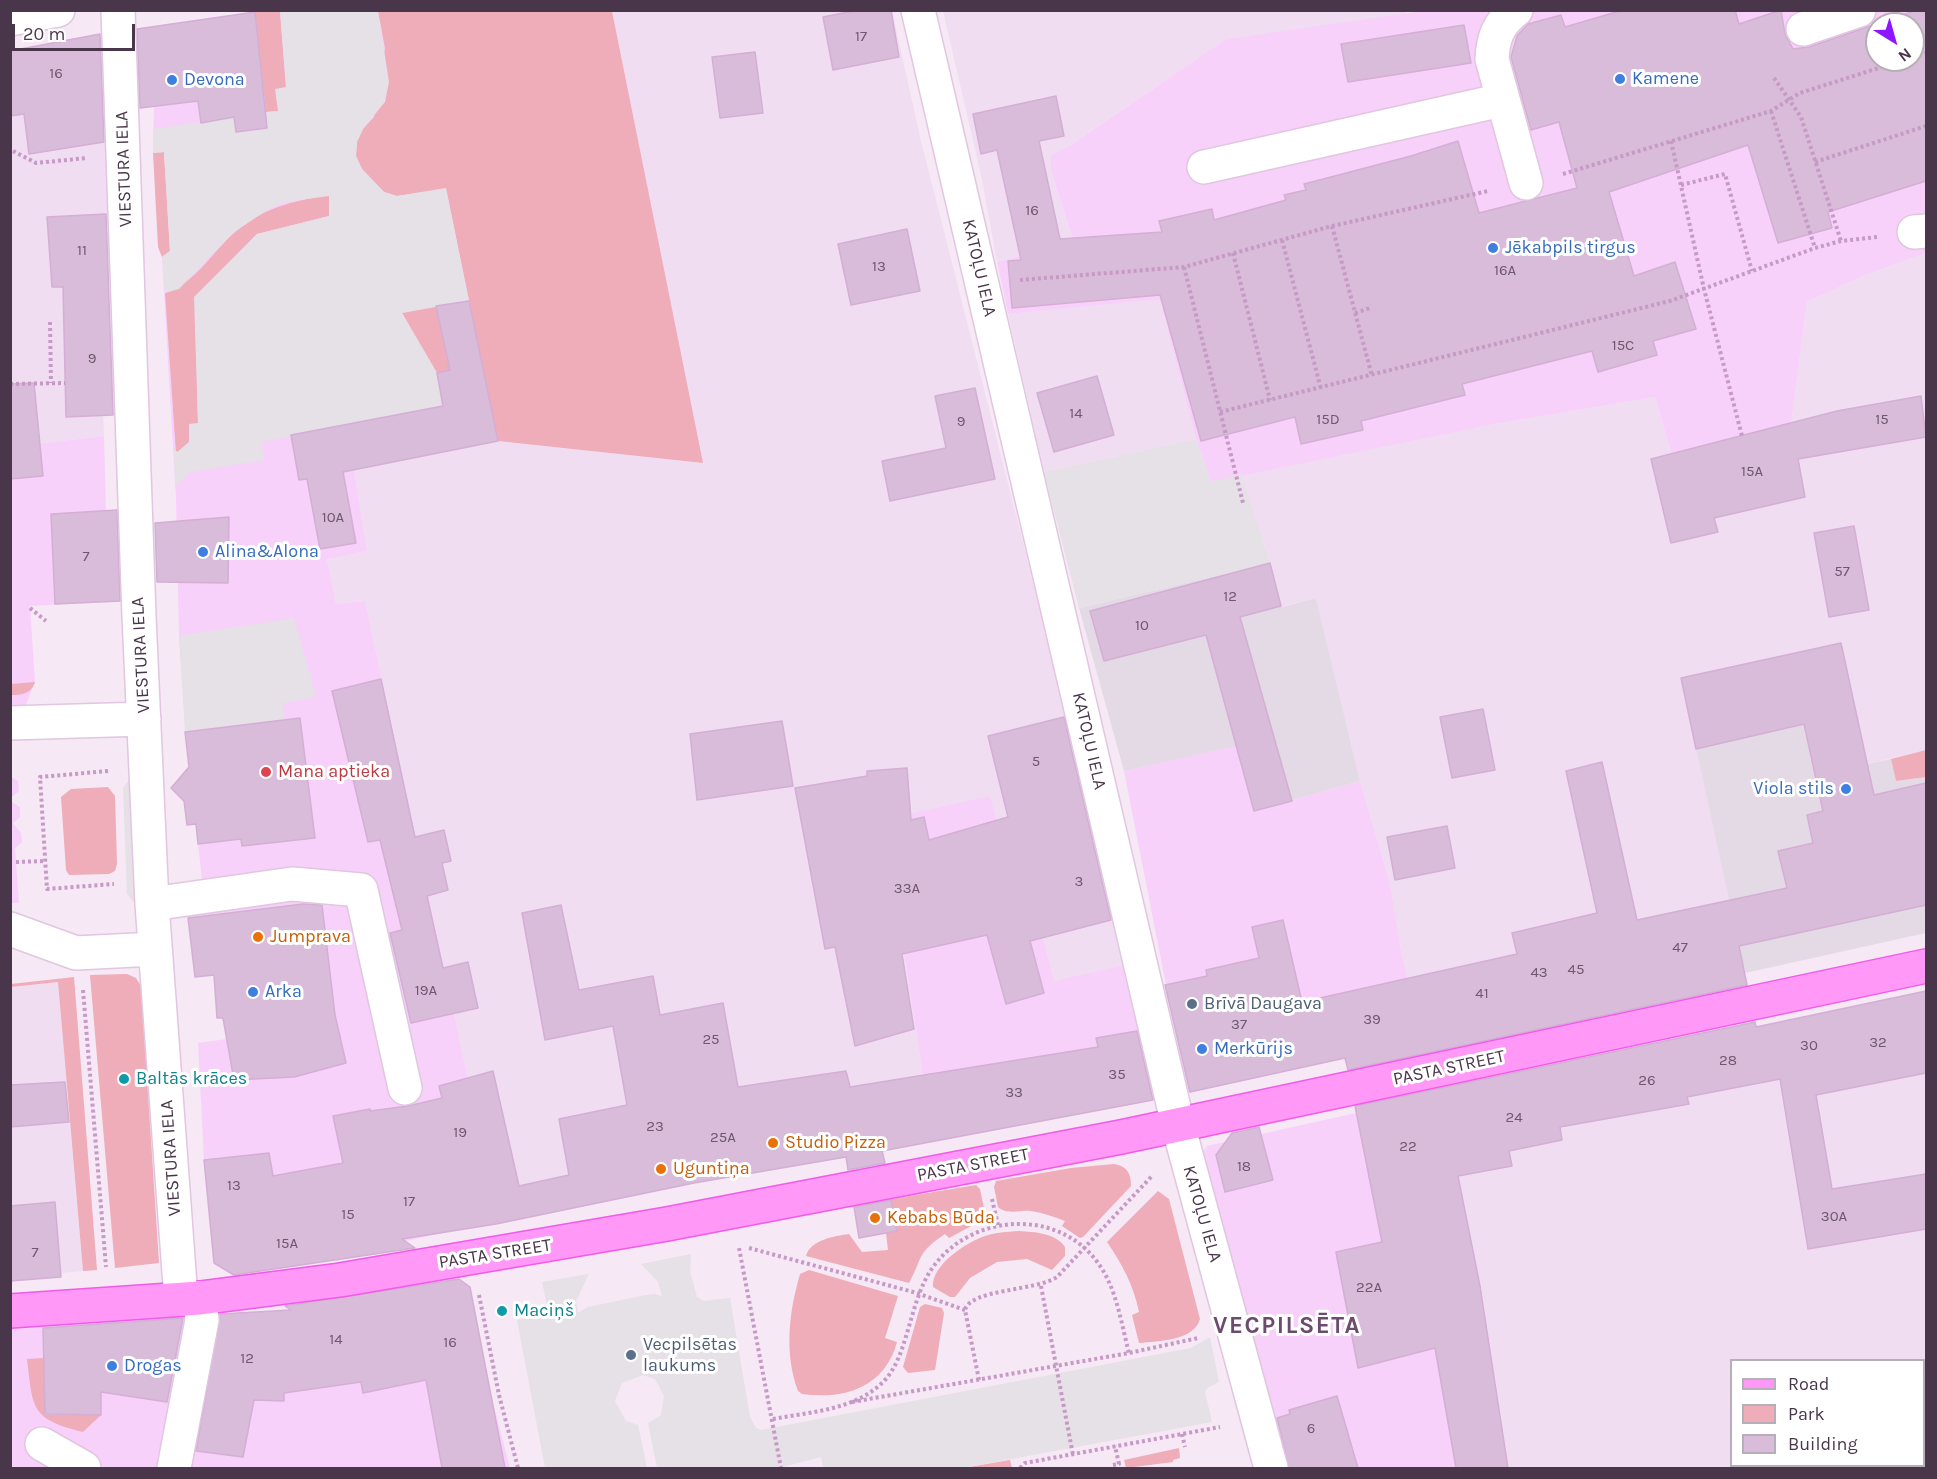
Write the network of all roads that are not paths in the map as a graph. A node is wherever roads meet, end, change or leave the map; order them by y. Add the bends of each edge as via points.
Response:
1 (58, 10) edge
2 (118, 10) edge
3 (918, 10) edge
4 (1516, 10) edge
5 (1859, 10) edge
6 (10, 20) edge
7 (1803, 29) dead end
8 (1502, 100) junction
9 (1204, 167) dead end
10 (1526, 183) road end
11 (130, 719) junction
12 (10, 723) edge
13 (152, 904) junction
14 (10, 929) edge
15 (155, 949) junction
16 (1926, 966) edge
17 (405, 1088) dead end
18 (1178, 1125) junction
19 (191, 1298) junction
20 (10, 1311) edge
21 (42, 1444) dead end
22 (84, 1468) edge
23 (174, 1468) edge
24 (1271, 1468) edge

1 - 6 street
2 - 11 street, VIESTURA IELA
3 - 18 street, KATOĻU IELA
4 - 8 street via 1498,29 1493,42 1494,73
5 - 7 street
8 - 9 street
8 - 10 street
11 - 12 street
11 - 13 street, VIESTURA IELA
13 - 15 street, VIESTURA IELA
13 - 17 street via 292,884 361,890
14 - 15 street via 76,953
15 - 19 street, VIESTURA IELA
16 - 18 main road, PASTA STREET
18 - 19 main road, PASTA STREET via 667,1224 340,1280
18 - 24 street, KATOĻU IELA
19 - 20 main road, PASTA STREET
19 - 23 street, VIESTURA IELA via 202,1320
21 - 22 street

